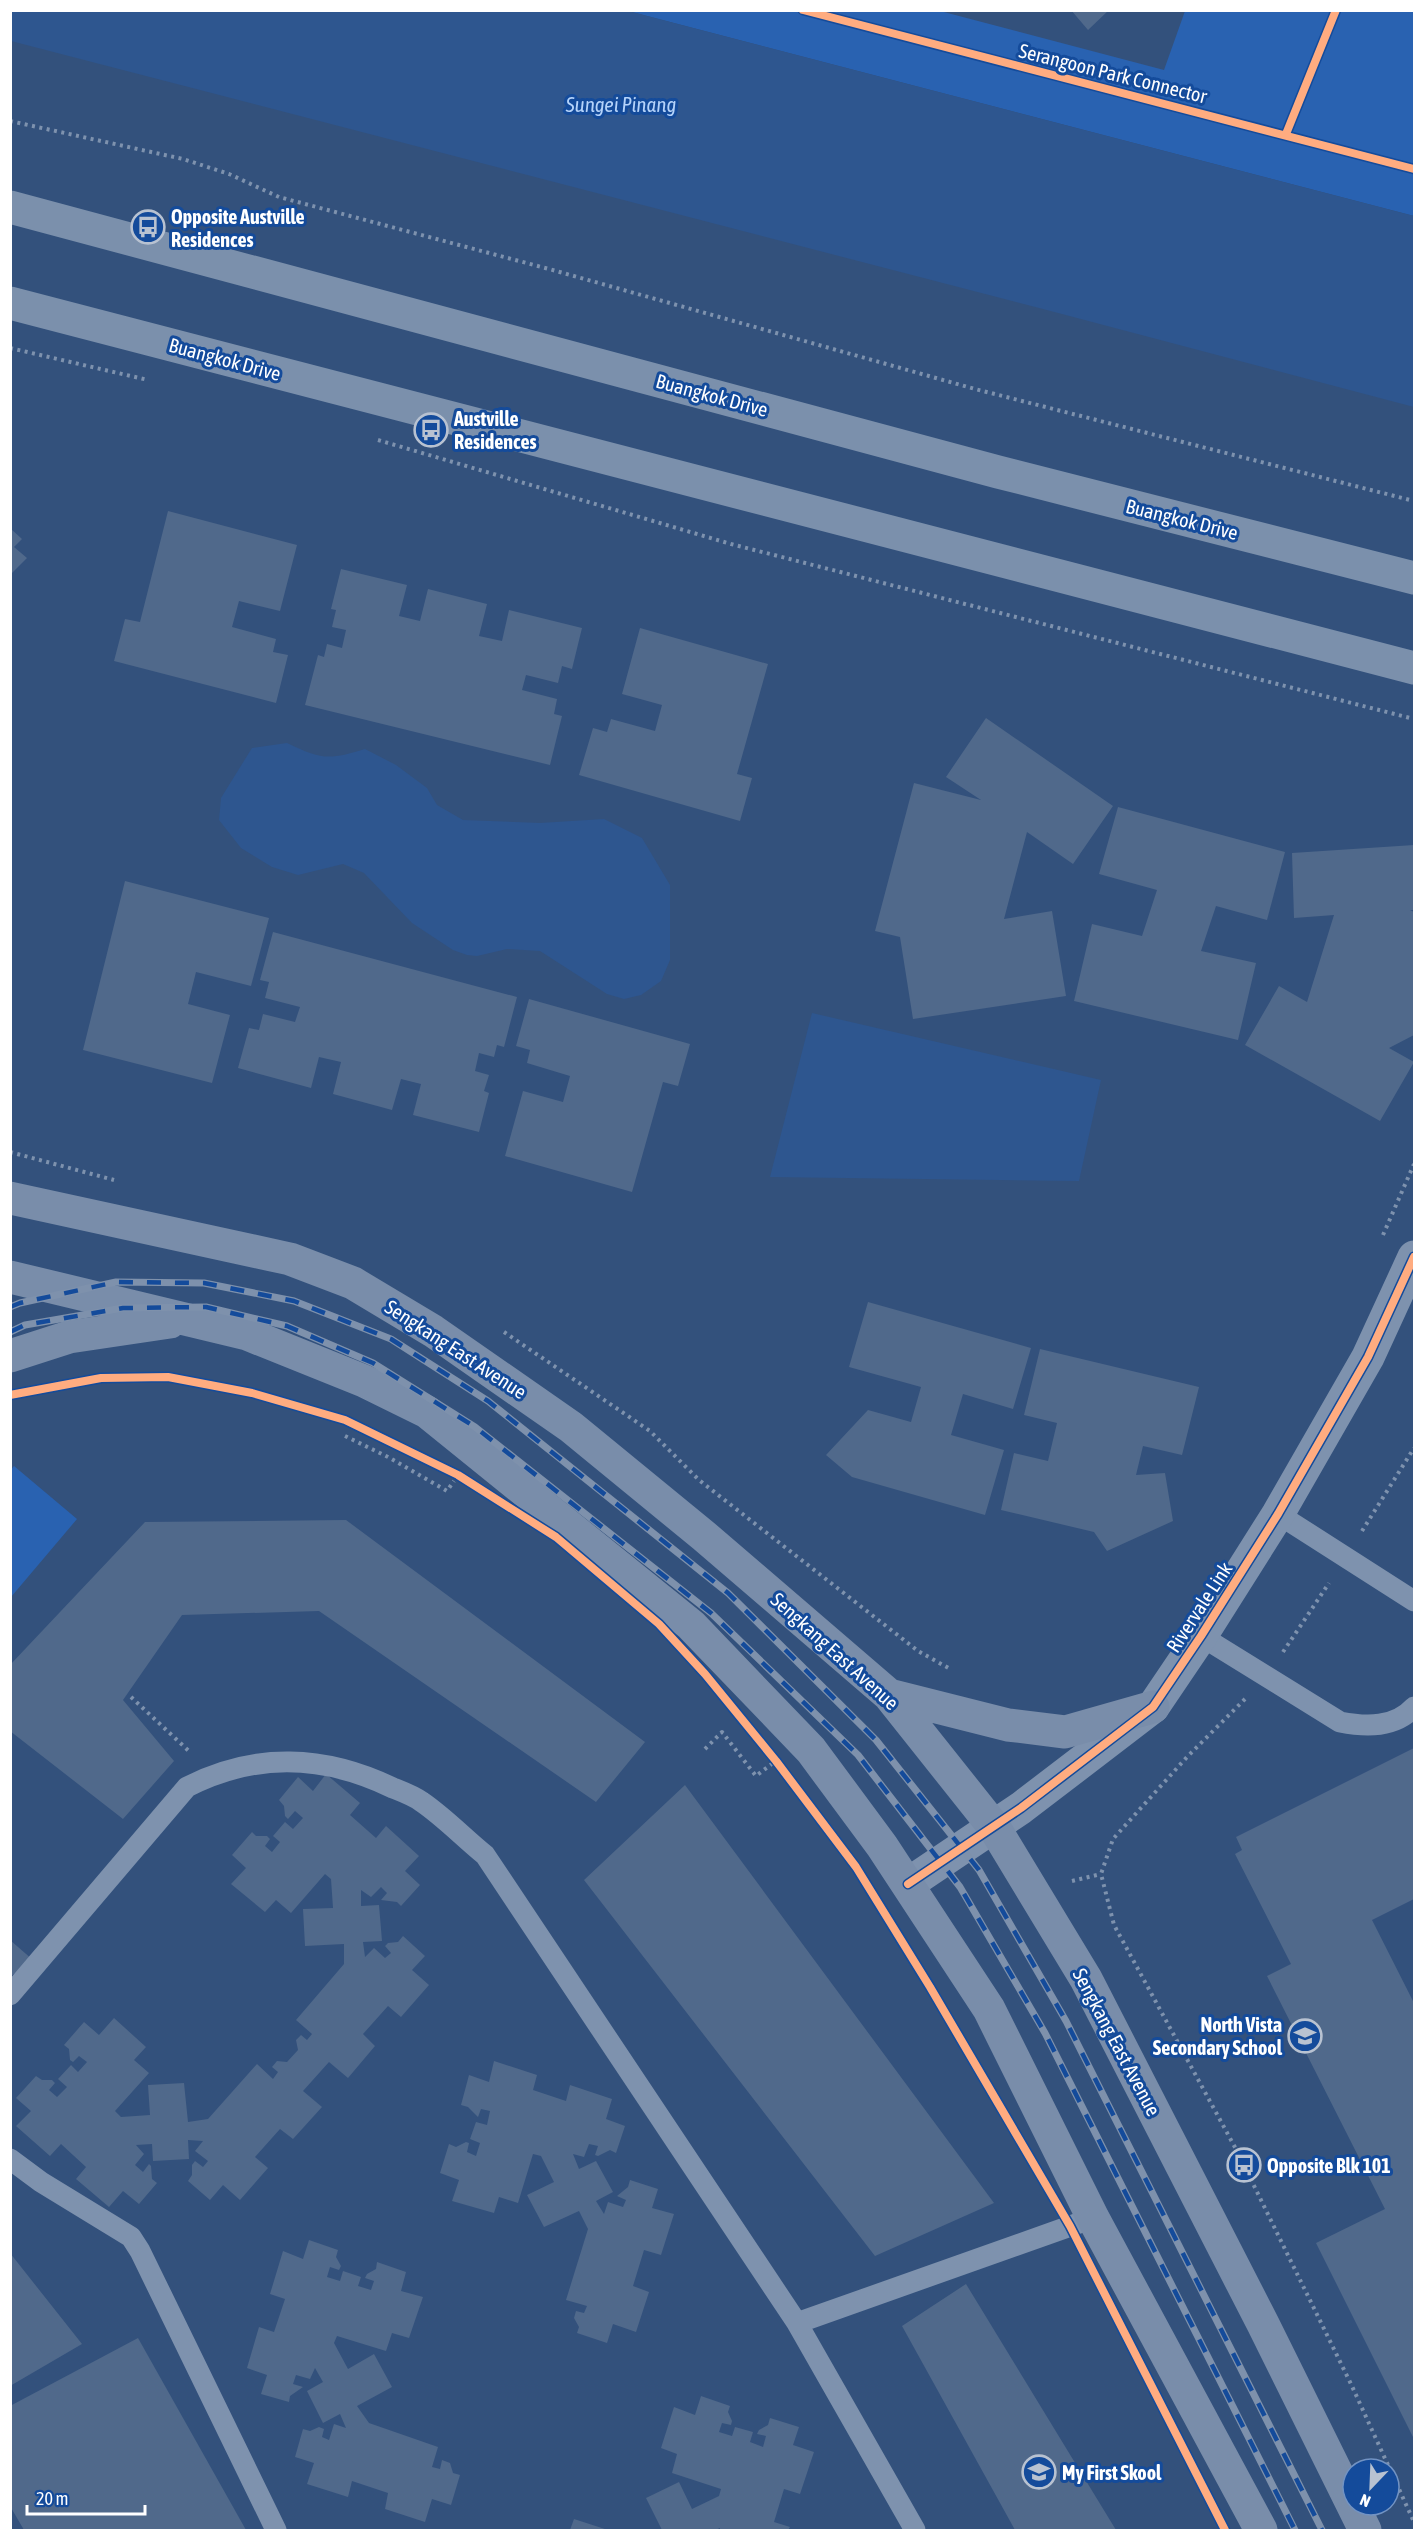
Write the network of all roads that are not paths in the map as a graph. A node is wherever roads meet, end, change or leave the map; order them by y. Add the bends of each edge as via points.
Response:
1 (10, 207) edge
2 (10, 303) edge
3 (1414, 578) edge
4 (1414, 668) edge
5 (10, 1198) edge
6 (1414, 1257) edge
7 (10, 1277) edge
8 (187, 1319) junction
9 (10, 1356) edge
10 (1278, 1514) junction
11 (1414, 1601) edge
12 (1202, 1636) junction
13 (889, 1695) junction
14 (1153, 1707) junction
15 (1414, 1707) edge
16 (994, 1827) junction
17 (908, 1884) junction
18 (10, 1995) edge
19 (10, 2159) edge
20 (1094, 2218) junction
21 (797, 2323) junction
22 (276, 2530) edge
23 (915, 2530) edge
24 (1261, 2530) edge
25 (1365, 2530) edge

1 - 3 main road, Buangkok Drive via 986,469
2 - 4 main road, Buangkok Drive
5 - 13 main road, Sengkang East Avenue via 290,1259 353,1283 433,1331 571,1426
6 - 10 street, Rivervale Link via 1368,1357
7 - 8 main road
8 - 9 main road via 69,1337
8 - 17 main road via 247,1334 364,1381 427,1412 691,1626 811,1750
10 - 11 lane
10 - 12 street, Rivervale Link
12 - 14 street, Rivervale Link
12 - 15 lane via 1340,1722 1364,1727 1388,1723
13 - 14 main road via 1008,1725 1065,1732
13 - 16 main road, Sengkang East Avenue
14 - 16 street, Rivervale Link
16 - 17 street, Rivervale Link
16 - 25 main road, Sengkang East Avenue via 1086,1979
17 - 20 main road via 989,2009
18 - 21 lane via 187,1787 214,1773 243,1765 280,1762 317,1764 366,1774 422,1801 484,1856
19 - 22 lane via 130,2237
20 - 21 lane
20 - 24 main road
21 - 23 lane

